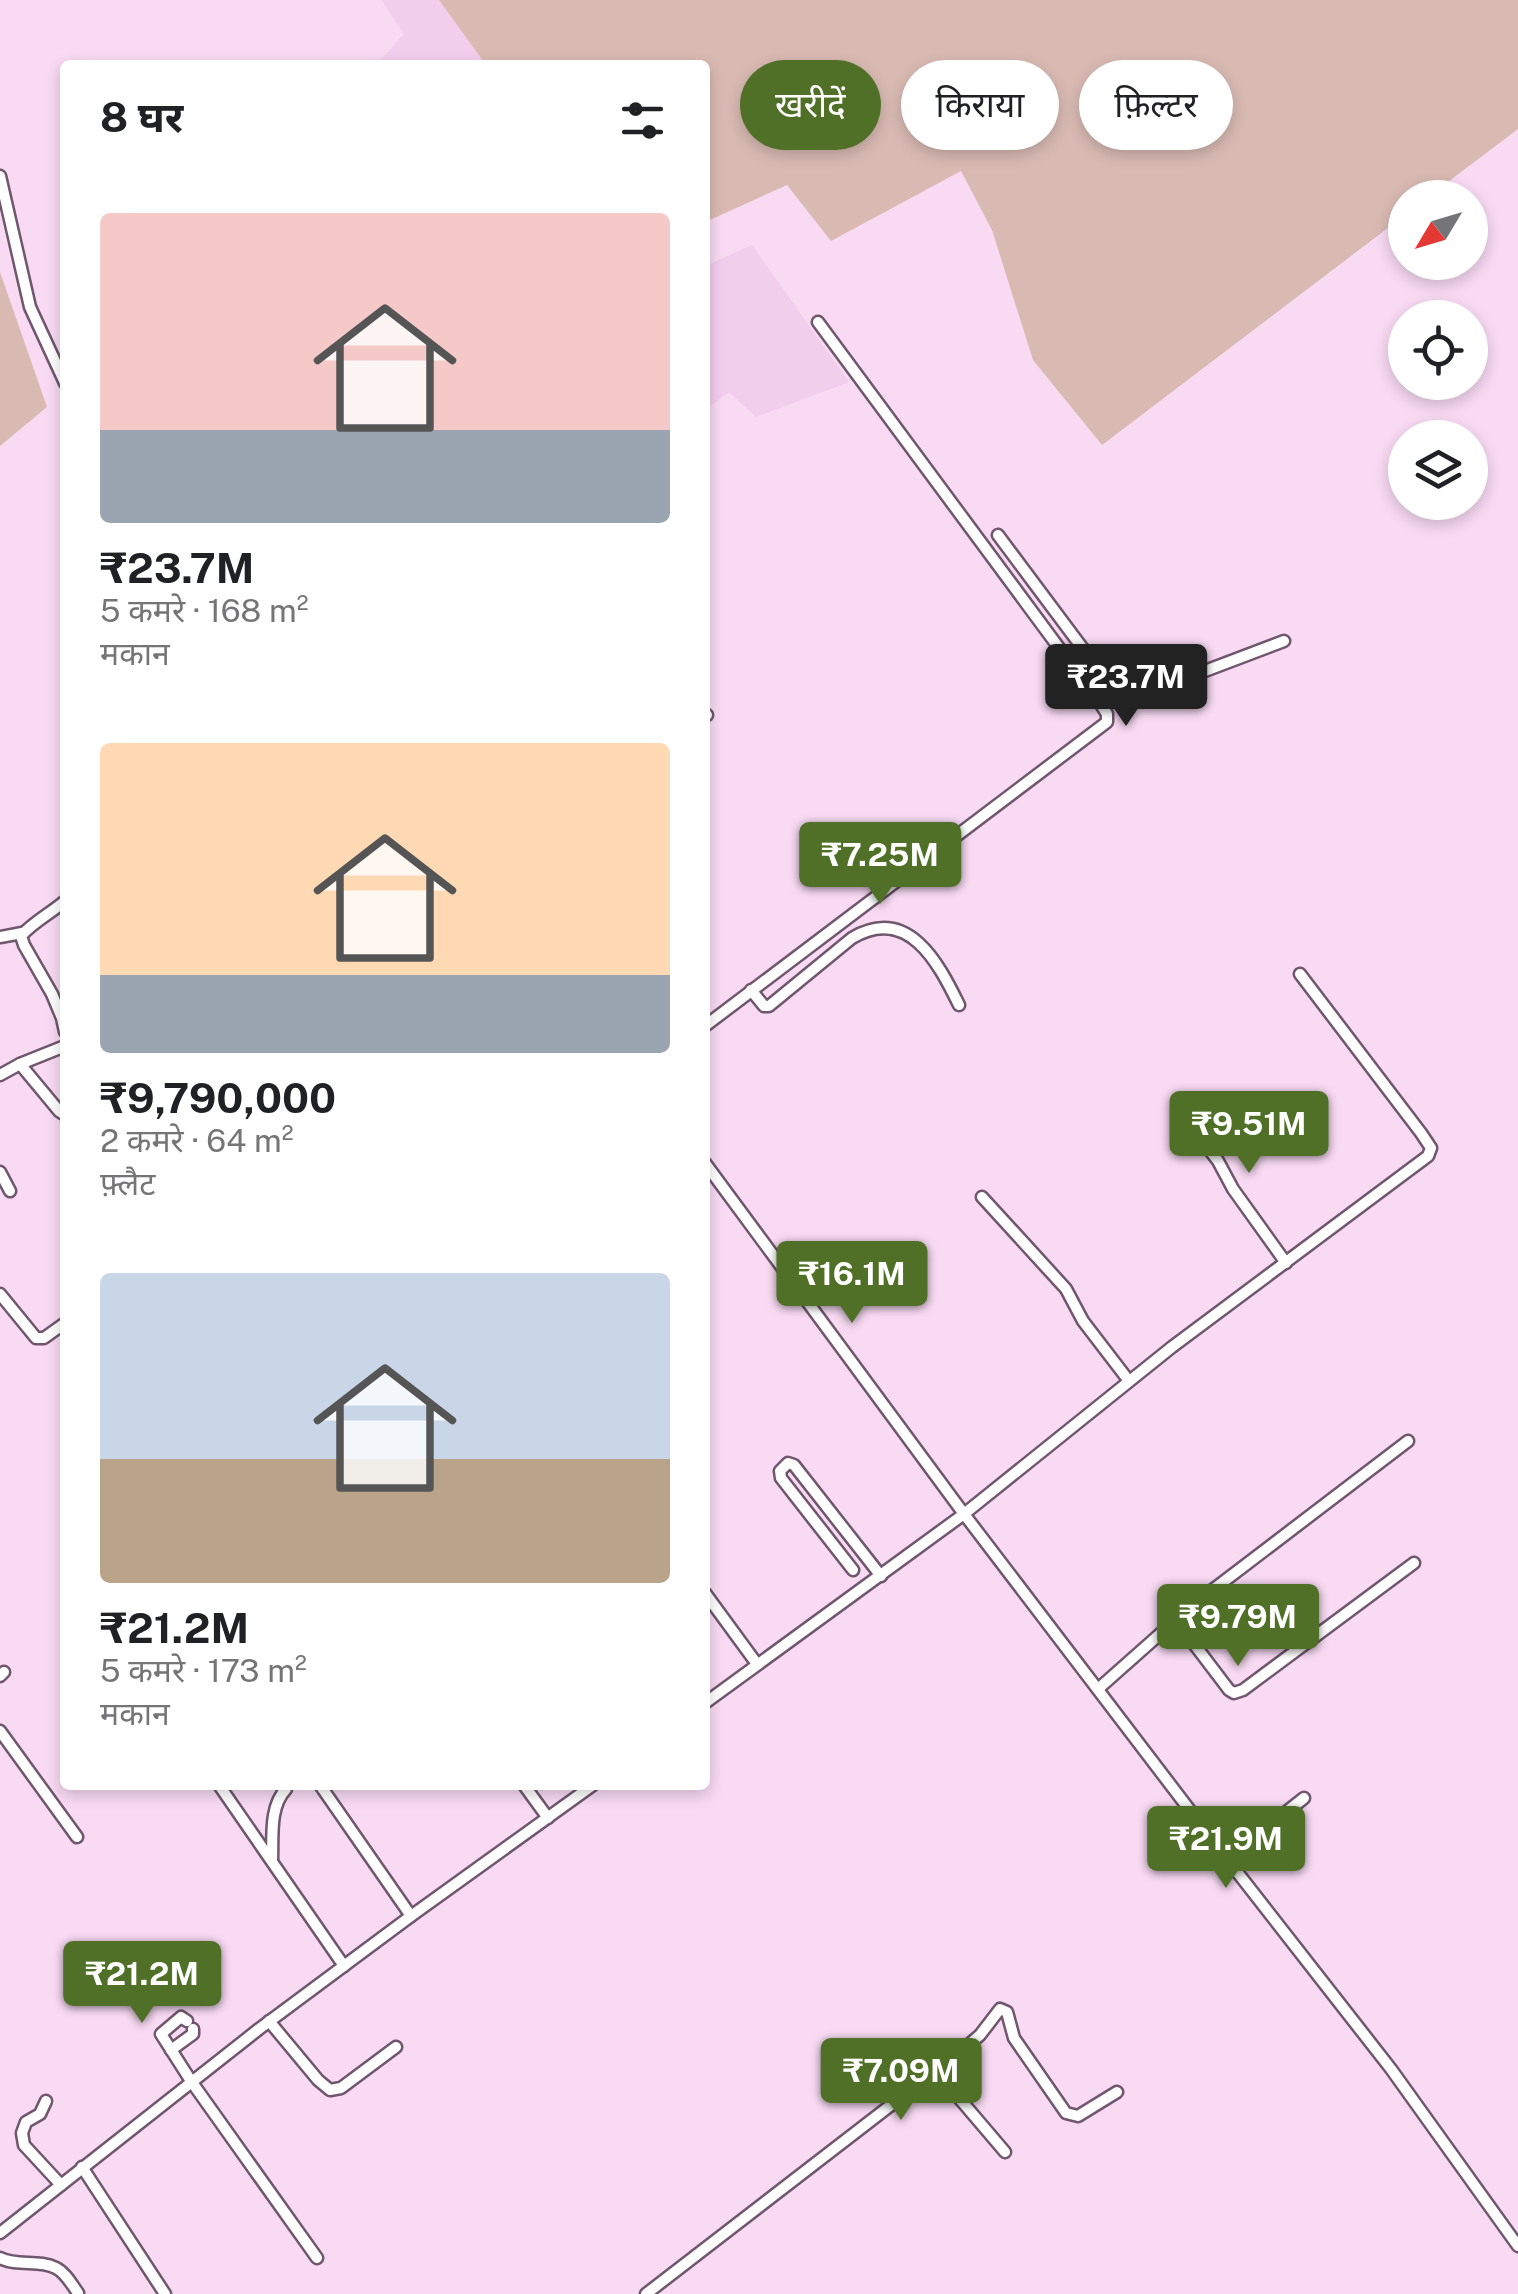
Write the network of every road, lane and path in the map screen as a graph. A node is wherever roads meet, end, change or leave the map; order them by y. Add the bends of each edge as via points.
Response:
1 (0, 176) edge
2 (1, 190) edge
3 (818, 322) dead end
4 (60, 372) edge
5 (998, 535) dead end
6 (1284, 641) dead end
7 (60, 906) edge
8 (22, 933) junction
9 (0, 937) edge
10 (1300, 974) dead end
11 (751, 990) junction
12 (959, 1006) dead end
13 (60, 1014) edge
14 (710, 1022) edge
15 (60, 1048) edge
16 (20, 1064) junction
17 (0, 1075) edge
18 (60, 1112) edge
19 (1181, 1113) dead end
20 (710, 1170) edge
21 (0, 1172) edge
22 (10, 1191) dead end
23 (982, 1198) dead end
24 (1286, 1263) junction
25 (0, 1294) edge
26 (60, 1327) edge
27 (1128, 1382) junction
28 (1408, 1441) dead end
29 (964, 1514) junction
30 (1414, 1563) dead end
31 (853, 1570) dead end
32 (881, 1576) junction
33 (710, 1599) edge
34 (1174, 1628) junction
35 (757, 1664) junction
36 (1098, 1689) junction
37 (710, 1699) edge
38 (0, 1731) edge
39 (222, 1790) edge
40 (286, 1790) dead end
41 (323, 1790) edge
42 (528, 1790) edge
43 (586, 1790) edge
44 (1304, 1798) dead end
45 (548, 1818) junction
46 (77, 1837) dead end
47 (1227, 1860) junction
48 (272, 1862) junction
49 (411, 1916) junction
50 (344, 1966) junction
51 (269, 2022) junction
52 (396, 2048) dead end
53 (172, 2050) junction
54 (936, 2071) junction
55 (191, 2081) junction
56 (1117, 2092) dead end
57 (46, 2101) dead end
58 (1005, 2152) dead end
59 (82, 2167) junction
60 (60, 2184) junction
61 (0, 2233) edge
62 (1518, 2246) edge
63 (0, 2258) edge
64 (317, 2258) dead end
65 (78, 2293) edge
66 (165, 2294) edge
67 (646, 2294) edge

1 - 2 street
2 - 4 street via 30,306
3 - 11 street via 1108,718
5 - 6 street via 1123,698
7 - 8 street
8 - 9 street
8 - 13 street
10 - 24 street via 1430,1152
11 - 12 street via 766,1008 852,938 886,927 920,945
11 - 14 street
15 - 16 street
16 - 17 street
16 - 18 street
19 - 24 street
20 - 29 street
21 - 22 street
23 - 27 street via 1066,1289
24 - 27 street
25 - 26 street via 36,1338
27 - 29 street
28 - 34 street via 1206,1595
29 - 32 street
29 - 36 street
30 - 34 street via 1238,1693
31 - 32 street via 781,1478 788,1463
32 - 35 street
33 - 35 street
34 - 36 street
35 - 37 street
36 - 47 street
38 - 46 street
39 - 48 street
40 - 48 street via 275,1806
41 - 49 street
42 - 45 street
43 - 45 street
44 - 47 street
45 - 49 street
47 - 62 street via 1391,2069
48 - 50 street
49 - 50 street
50 - 51 street
51 - 52 street via 333,2091
51 - 55 street
53 - 53 street via 193,2034 181,2018 161,2032
53 - 55 street
54 - 56 street via 1002,2009 1066,2113 1078,2116
54 - 58 street
54 - 67 street
55 - 59 street
55 - 64 street
57 - 60 street via 26,2122 22,2138
59 - 60 street
59 - 66 street
60 - 61 street
63 - 65 street via 56,2268

